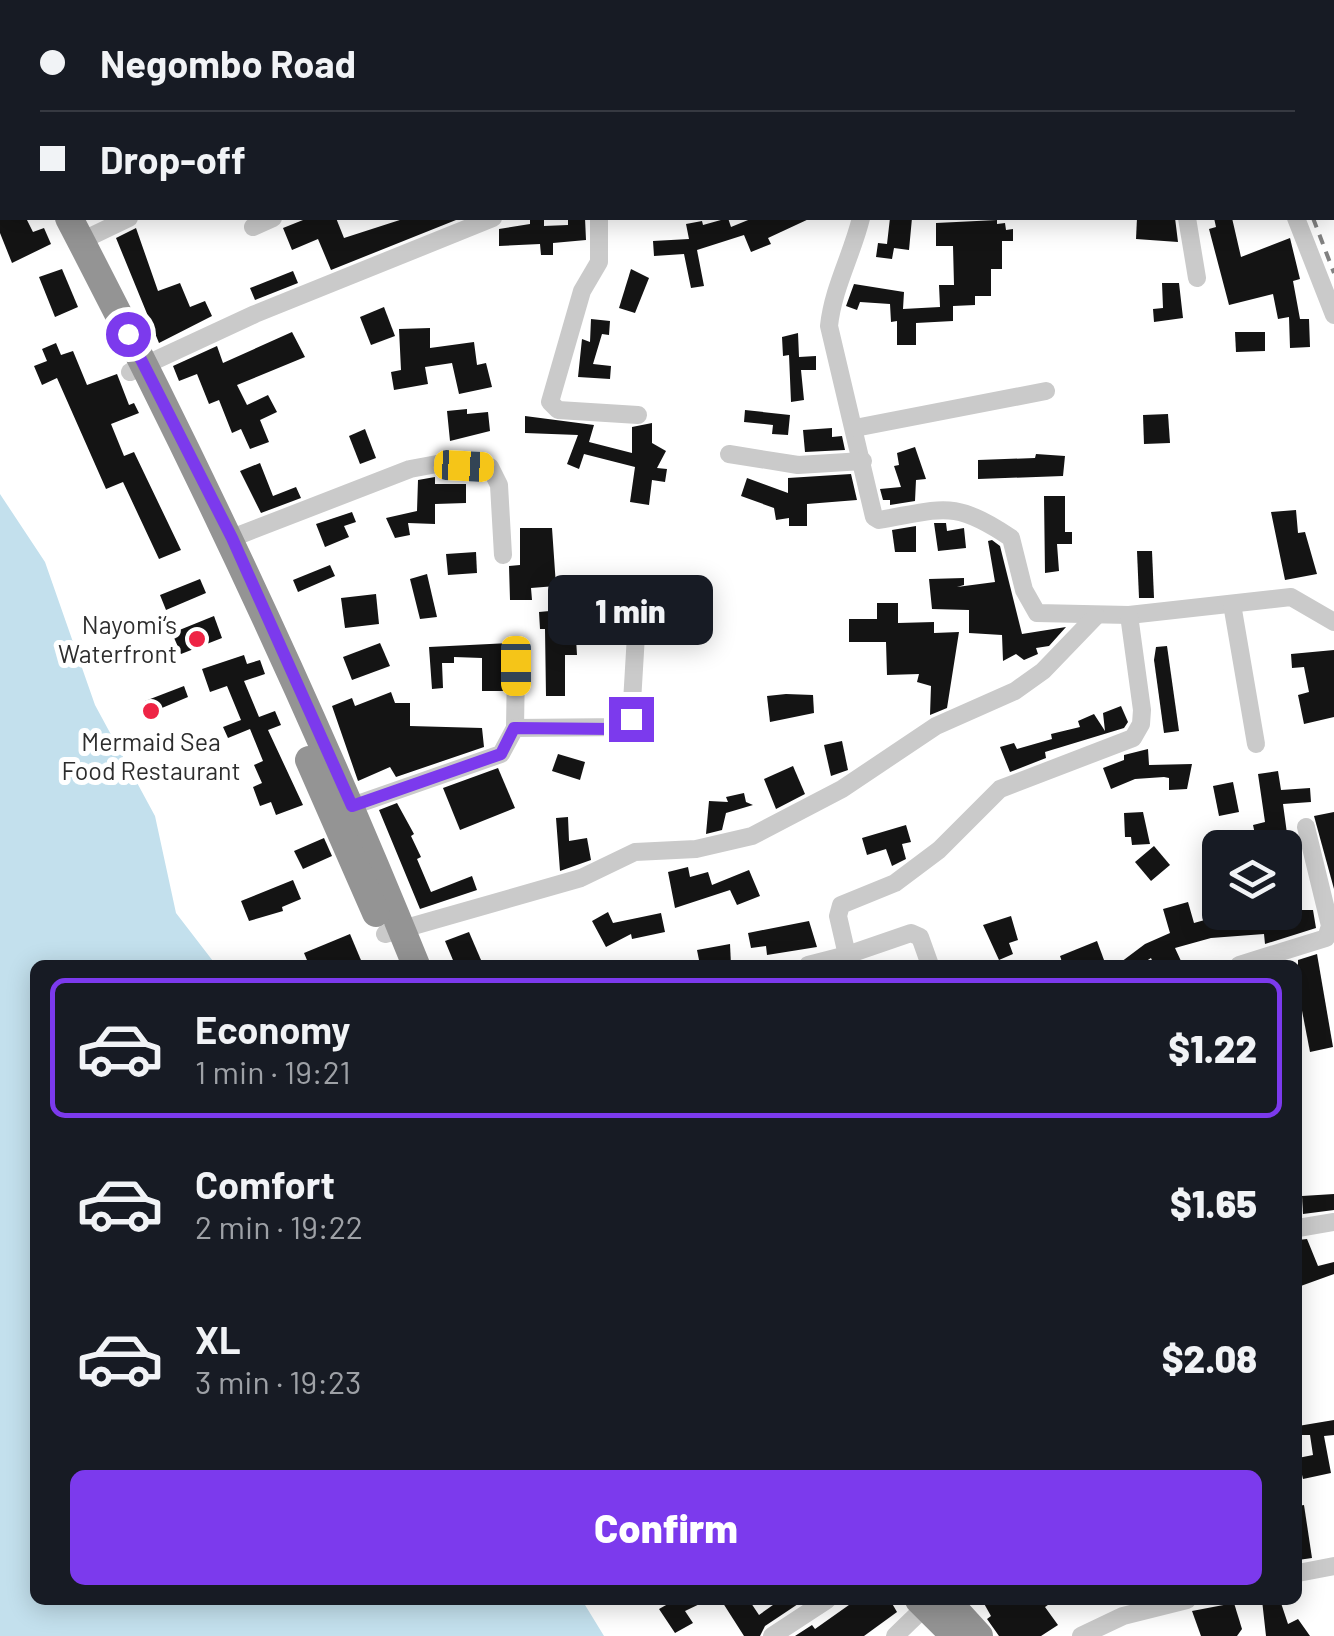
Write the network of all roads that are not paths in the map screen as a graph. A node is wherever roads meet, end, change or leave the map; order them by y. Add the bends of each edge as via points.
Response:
1 (53, 220) edge
2 (118, 220) edge
3 (268, 220) edge
4 (489, 220) edge
5 (599, 220) edge
6 (861, 220) edge
7 (1187, 220) edge
8 (1297, 220) edge
9 (253, 227) dead end
10 (75, 229) edge
11 (1198, 278) dead end
12 (1334, 316) edge
13 (137, 368) junction
14 (1046, 391) dead end
15 (638, 415) dead end
16 (855, 428) junction
17 (729, 454) dead end
18 (864, 461) junction
19 (232, 538) junction
20 (503, 555) dead end
21 (1232, 604) junction
22 (1129, 615) junction
23 (1096, 616) junction
24 (637, 618) dead end
25 (1334, 622) edge
26 (516, 666) dead end
27 (514, 728) junction
28 (1256, 744) dead end
29 (352, 806) junction
30 (1306, 827) dead end
31 (393, 930) junction
32 (848, 955) junction
33 (397, 960) edge
34 (413, 960) edge
35 (828, 960) edge
36 (928, 960) edge
37 (1255, 960) edge
38 (1334, 1222) edge
39 (1302, 1227) edge
40 (1334, 1566) edge
41 (1302, 1572) edge
42 (820, 1605) edge
43 (927, 1605) edge
44 (932, 1605) edge
45 (934, 1605) edge
46 (1121, 1608) edge
47 (772, 1636) edge
48 (895, 1636) edge
49 (955, 1636) edge
50 (980, 1636) edge
51 (1081, 1636) edge

1 - 13 highway
2 - 10 street
3 - 9 street
4 - 13 street
5 - 15 street via 598,262 576,310 550,402 558,410
6 - 16 street via 832,298 829,326
7 - 11 street
8 - 12 street
10 - 13 highway
13 - 19 highway
13 - 31 highway
14 - 16 street
16 - 18 street
17 - 18 street via 798,465
18 - 23 street via 879,520 959,508 980,517 1011,538 1037,613
19 - 20 street via 410,469 490,467 499,485
19 - 29 highway
21 - 22 street
21 - 25 street via 1291,597
21 - 28 street
22 - 23 street
22 - 32 street via 1142,710 1133,738 1000,789 910,872 842,905 838,916
23 - 31 street via 1015,692 936,726 842,789 752,836 696,849 635,852 581,878
24 - 27 street via 631,719 624,727
26 - 27 street
27 - 29 street via 501,754
29 - 31 highway
30 - 37 street via 1330,926 1326,938
31 - 33 highway
31 - 34 highway
32 - 35 street
32 - 36 street via 911,933 920,936
38 - 39 street
40 - 41 street
42 - 47 street
43 - 48 street
44 - 49 highway
45 - 50 highway
46 - 51 street

